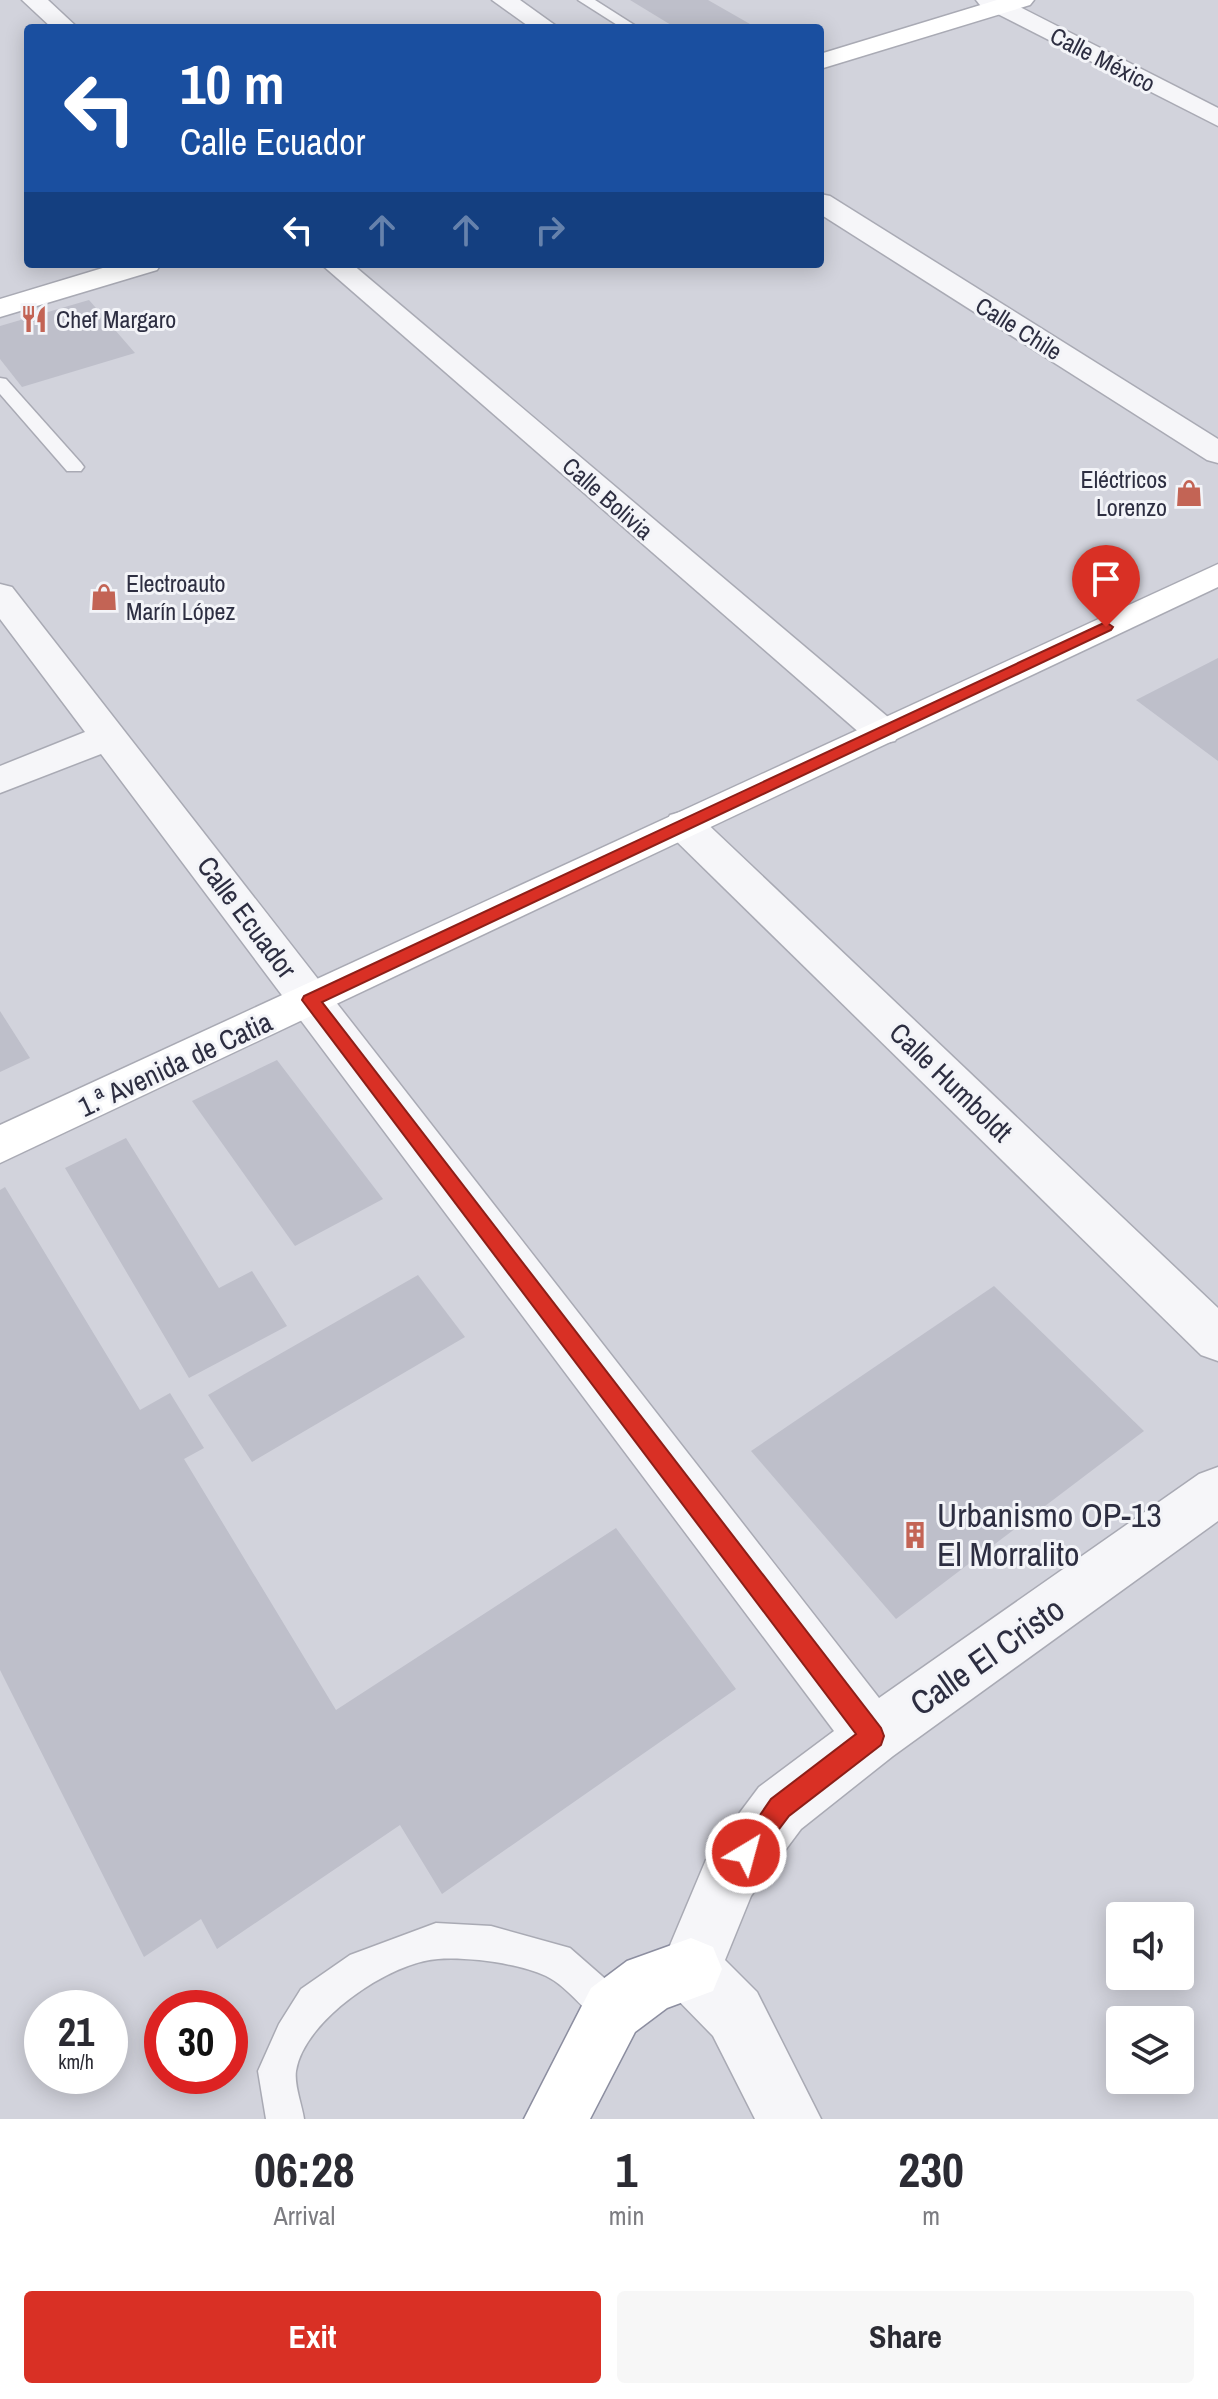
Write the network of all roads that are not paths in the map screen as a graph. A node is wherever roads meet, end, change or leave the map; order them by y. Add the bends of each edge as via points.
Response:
1 (34, 0) edge
2 (504, 0) edge
3 (585, 0) edge
4 (1004, 2) edge
5 (61, 24) edge
6 (541, 24) edge
7 (625, 24) edge
8 (824, 61) edge
9 (1218, 118) edge
10 (824, 205) edge
11 (134, 268) edge
12 (340, 268) edge
13 (0, 308) edge
14 (0, 383) edge
15 (1218, 453) edge
16 (74, 467) dead end
17 (1218, 574) edge
18 (0, 595) edge
19 (882, 732) junction
20 (109, 737) junction
21 (0, 780) edge
22 (684, 825) junction
23 (310, 1000) junction
24 (0, 1145) edge
25 (1218, 1340) edge
26 (1218, 1491) edge
27 (873, 1736) junction
28 (691, 1969) junction
29 (613, 2010) junction
30 (285, 2119) edge
31 (556, 2119) edge
32 (789, 2119) edge

1 - 5 street
2 - 6 street
3 - 7 lane
4 - 8 main road
4 - 9 street, Calle México
10 - 15 street, Calle Chile
11 - 13 main road
12 - 19 street, Calle Bolivia
14 - 16 lane
17 - 19 main road, 1.ª Avenida de Catia
18 - 20 street, Calle Ecuador
19 - 22 main road, 1.ª Avenida de Catia
20 - 21 street
20 - 23 street, Calle Ecuador
22 - 23 main road, 1.ª Avenida de Catia
22 - 25 street, Calle Humboldt
23 - 24 main road, 1.ª Avenida de Catia
23 - 27 street, Calle Ecuador
26 - 27 street, Calle El Cristo
27 - 28 street, Calle El Cristo via 780,1808 729,1876
28 - 29 main road via 649,1983
28 - 32 street via 735,2014
29 - 30 lane via 557,1961 491,1944 436,1941 408,1949 363,1968 314,2002 277,2071
29 - 31 main road

